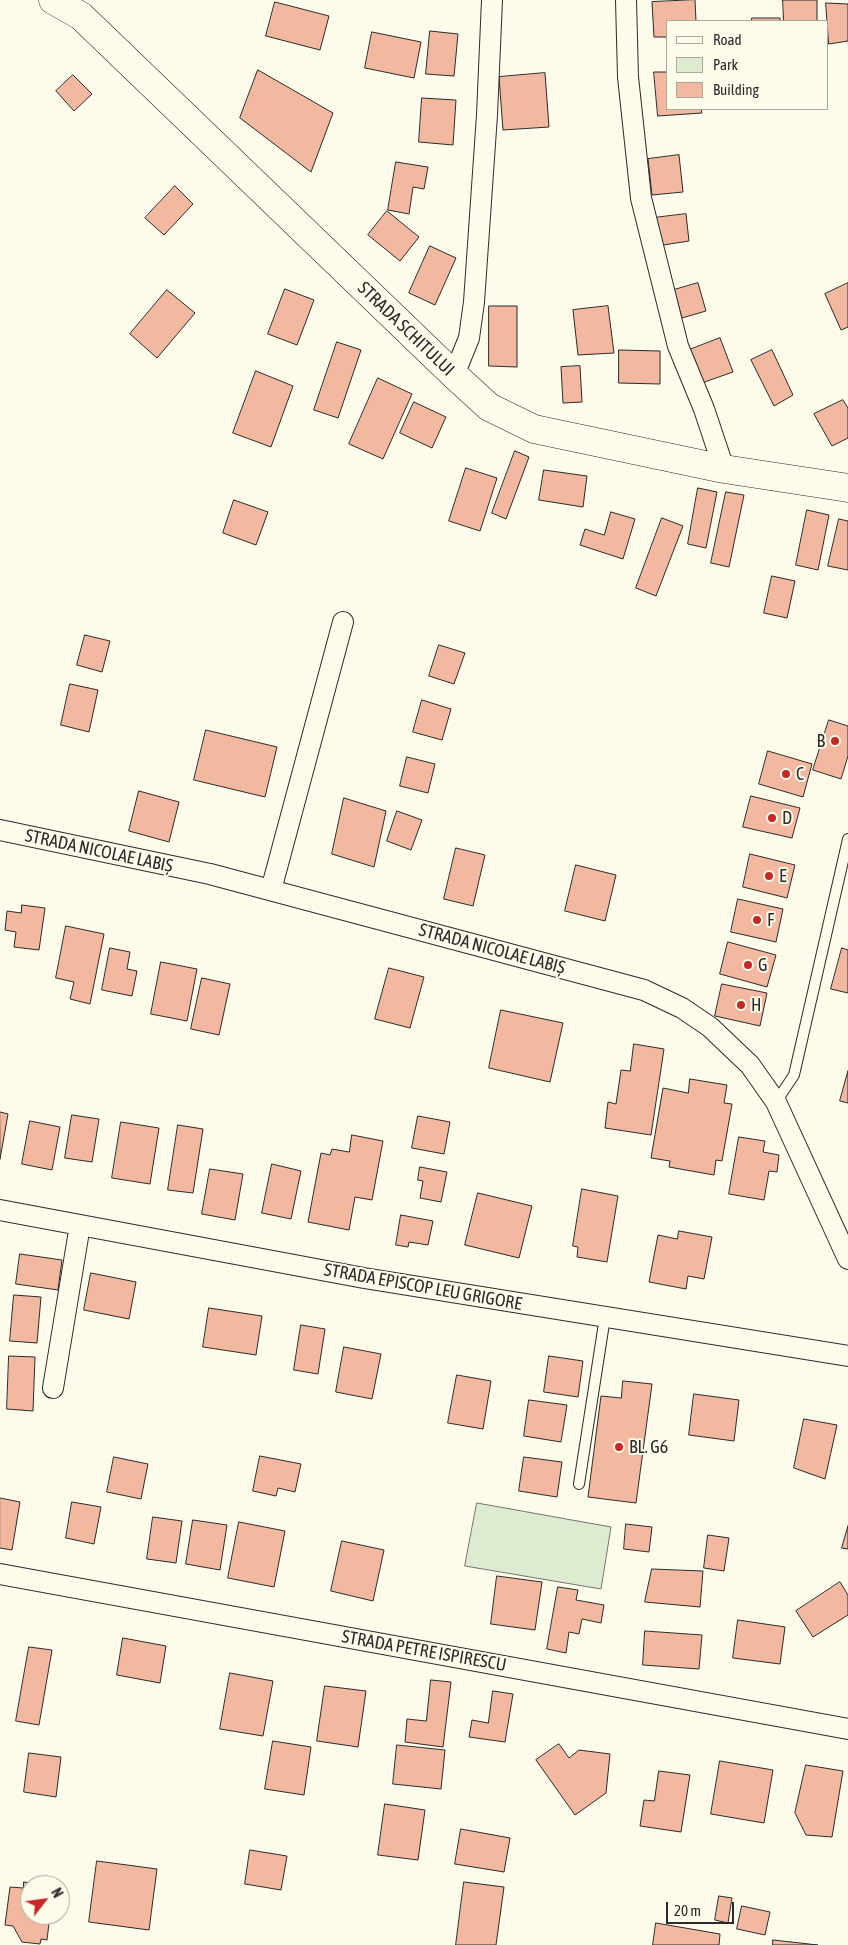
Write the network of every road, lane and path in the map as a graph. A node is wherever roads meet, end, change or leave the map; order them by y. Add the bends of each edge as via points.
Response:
1 (53, 0) edge
2 (492, 0) edge
3 (626, 0) edge
4 (82, 8) edge
5 (454, 375) junction
6 (724, 469) junction
7 (843, 483) edge
8 (342, 622) dead end
9 (0, 830) edge
10 (848, 839) edge
11 (271, 890) junction
12 (776, 1102) junction
13 (0, 1210) edge
14 (80, 1225) junction
15 (848, 1259) edge
16 (605, 1318) junction
17 (848, 1356) edge
18 (53, 1388) dead end
19 (579, 1484) dead end
20 (0, 1574) edge
21 (848, 1728) edge

1 - 4 main road, STRADA SCHITULUI
2 - 5 street via 474,302 469,338
3 - 6 street via 628,77 641,198 678,346
4 - 5 main road, STRADA SCHITULUI
5 - 6 main road, STRADA SCHITULUI via 489,407 534,429
6 - 7 main road, STRADA SCHITULUI
8 - 11 street
9 - 11 street, STRADA NICOLAE LABIȘ
10 - 12 lane via 794,1075
11 - 12 street, STRADA NICOLAE LABIȘ via 644,990 682,1008 710,1027 750,1065
12 - 15 street, STRADA NICOLAE LABIȘ
13 - 14 street, STRADA EPISCOP LEU GRIGORE
14 - 16 street, STRADA EPISCOP LEU GRIGORE via 364,1278
14 - 18 street
16 - 17 street, STRADA EPISCOP LEU GRIGORE
16 - 19 lane
20 - 21 street, STRADA PETRE ISPIRESCU

